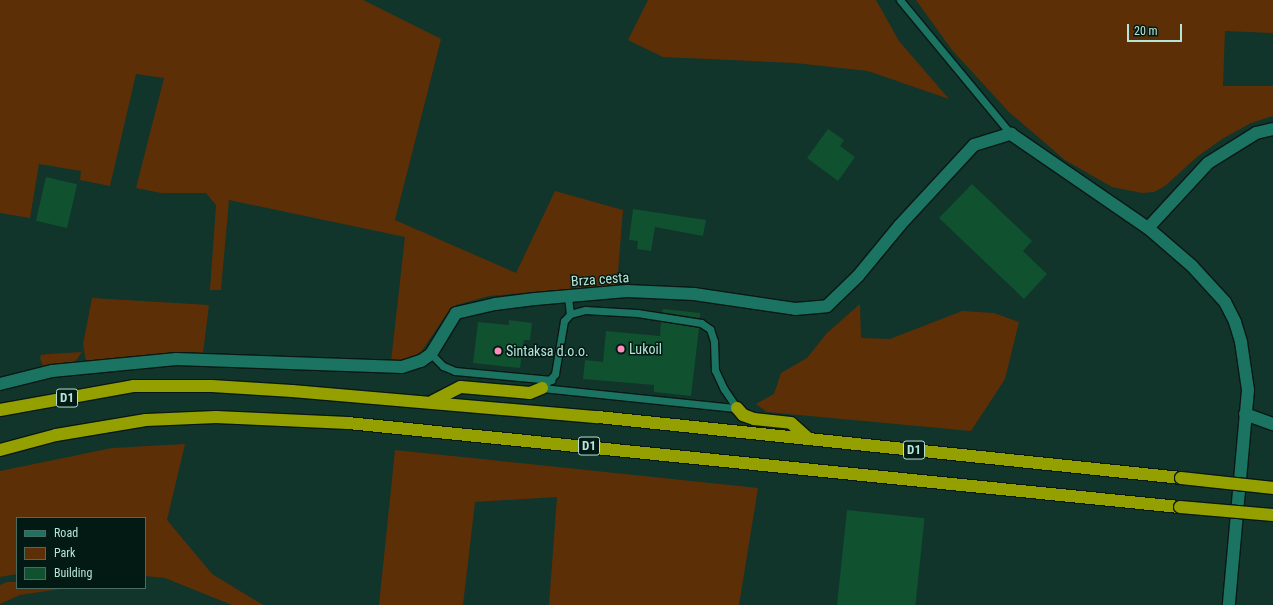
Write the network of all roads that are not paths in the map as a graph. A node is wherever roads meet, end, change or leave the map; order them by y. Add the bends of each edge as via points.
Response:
1 (900, 0) edge
2 (1273, 129) edge
3 (1011, 134) junction
4 (1148, 228) junction
5 (568, 296) junction
6 (570, 314) junction
7 (431, 354) junction
8 (552, 380) junction
9 (0, 384) edge
10 (542, 388) junction
11 (433, 401) junction
12 (737, 408) junction
13 (0, 410) edge
14 (1245, 414) junction
15 (1273, 424) edge
16 (809, 439) junction
17 (0, 450) edge
18 (1273, 488) edge
19 (1273, 515) edge
20 (1228, 605) edge

1 - 3 lane
2 - 4 street via 1256,133 1208,163
3 - 4 street
3 - 5 street, Brza cesta via 974,145 900,225 848,287 827,306 795,309 694,294 627,290
4 - 14 street via 1192,266 1225,302 1241,342 1248,390
5 - 6 lane
5 - 7 street, Brza cesta via 495,304 456,313
6 - 8 lane via 564,321 558,366
6 - 12 lane via 585,310 630,312 700,323 710,329 714,341 715,370
7 - 8 lane via 443,366 455,371
7 - 9 street via 402,367 176,358 52,371
8 - 10 lane
10 - 11 highway via 530,393 461,387
10 - 12 lane
11 - 13 highway, D1 via 212,386 133,386
11 - 16 highway, D1
12 - 16 highway via 743,415 754,419 791,424
14 - 15 street
14 - 20 street
16 - 18 highway, D1, bridge
17 - 19 highway, D1, bridge via 56,435 146,420 216,417 340,422

